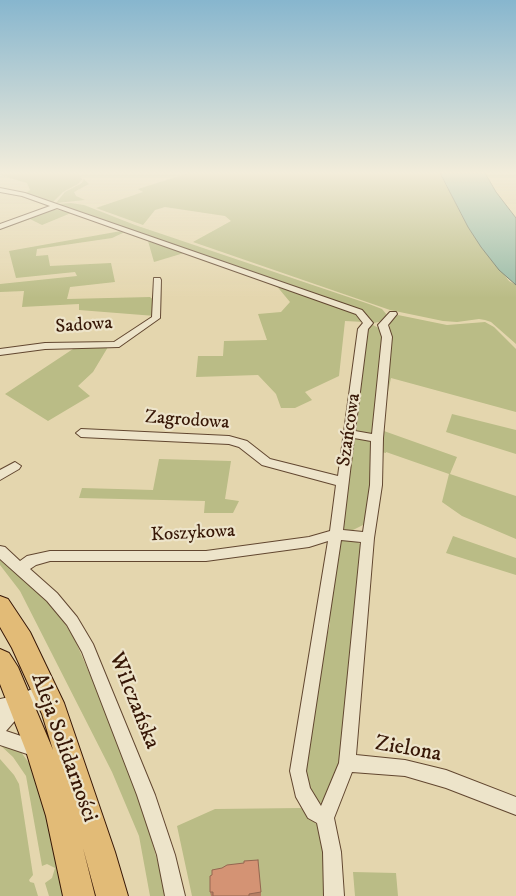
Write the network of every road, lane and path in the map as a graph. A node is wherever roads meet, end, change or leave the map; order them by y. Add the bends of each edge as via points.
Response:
1 (33, 215) edge
2 (77, 215) edge
3 (0, 227) edge
4 (157, 280) dead end
5 (392, 314) dead end
6 (368, 323) junction
7 (383, 325) junction
8 (0, 352) edge
9 (81, 433) dead end
10 (349, 434) junction
11 (377, 438) junction
12 (15, 466) dead end
13 (0, 476) edge
14 (342, 482) junction
15 (335, 534) junction
16 (368, 538) junction
17 (0, 551) edge
18 (21, 568) junction
19 (0, 606) edge
20 (0, 661) edge
21 (22, 699) edge
22 (0, 726) edge
23 (0, 738) edge
24 (40, 750) junction
25 (347, 763) junction
26 (516, 806) edge
27 (325, 818) junction
28 (80, 896) edge
29 (112, 896) edge
30 (175, 896) edge
31 (334, 896) edge

1 - 3 street
2 - 6 street via 359,312
4 - 8 street, Sadowa via 156,318 116,345 60,345
5 - 7 street
6 - 7 street
6 - 10 street, Szańcowa via 364,329
7 - 11 street, Szańcowa via 387,337
9 - 14 street, Zagrodowa via 230,440 243,444 266,462
10 - 11 street
10 - 14 street, Szańcowa
11 - 16 street, Szańcowa via 376,485
12 - 13 street
14 - 15 street, Szańcowa
15 - 16 street, Koszykowa
15 - 18 street, Koszykowa via 309,542 206,556 50,556 32,560
15 - 27 street, Szańcowa via 298,771 302,791 314,812
16 - 25 street, Szańcowa
17 - 18 street, WiIczańska
18 - 30 street, WiIczańska via 64,610 88,649 146,795 166,855
19 - 21 highway, Aleja Solidarności via 21,640
20 - 21 highway, Aleja Solidarności
21 - 22 street
21 - 24 highway, Aleja Solidarności
21 - 29 highway, Aleja Solidarności via 66,744
23 - 24 street
24 - 28 highway, Aleja Solidarności via 61,816
25 - 26 street, Zielona via 405,768 446,779
25 - 27 street, Zielona
27 - 31 street via 332,852

